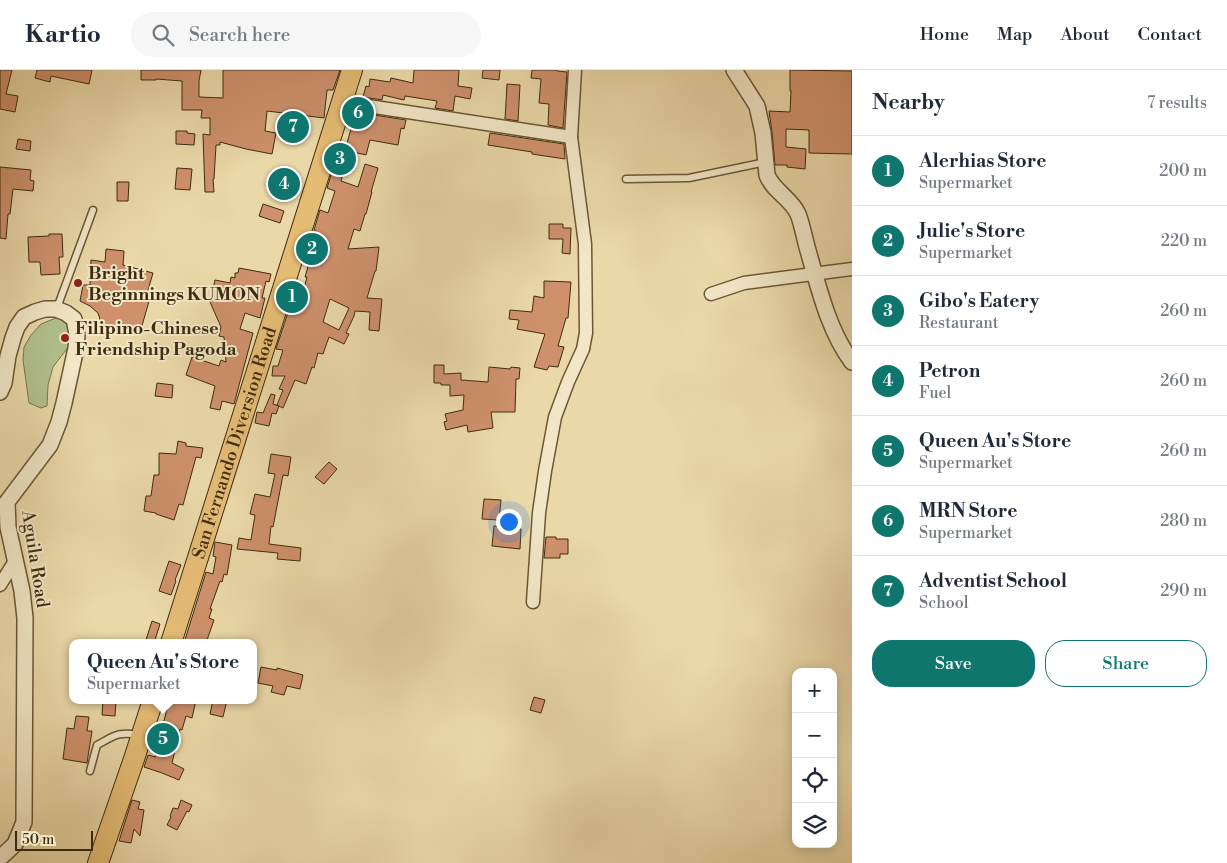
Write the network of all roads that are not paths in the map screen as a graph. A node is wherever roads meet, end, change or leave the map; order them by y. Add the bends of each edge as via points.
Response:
1 (352, 70) edge
2 (575, 70) edge
3 (734, 70) edge
4 (342, 102) junction
5 (571, 137) junction
6 (766, 162) junction
7 (626, 179) dead end
8 (93, 210) dead end
9 (852, 269) edge
10 (814, 273) junction
11 (710, 294) dead end
12 (56, 309) junction
13 (852, 362) edge
14 (0, 392) edge
15 (4, 503) edge
16 (15, 561) junction
17 (0, 585) edge
18 (534, 602) dead end
19 (172, 639) edge
20 (152, 704) edge
21 (142, 736) junction
22 (90, 771) dead end
23 (0, 858) edge
24 (98, 863) edge

1 - 4 highway, San Fernando Diversion Road
2 - 5 street
3 - 6 street via 757,106
4 - 5 street
4 - 19 highway, San Fernando Diversion Road
5 - 18 street via 585,244 586,333 555,417 539,513
6 - 7 lane via 689,178
6 - 10 street via 769,180 797,212
8 - 12 lane
9 - 10 street
10 - 11 street via 744,283
10 - 13 street via 834,332
12 - 14 street via 24,317 17,327
12 - 15 street, Aguila Road via 74,320 77,334 60,422 50,445
15 - 16 street, Aguila Road
16 - 17 street
16 - 23 street, Aguila Road via 25,618 24,822 16,844
20 - 21 highway
21 - 22 lane via 119,733 97,745
21 - 24 highway

